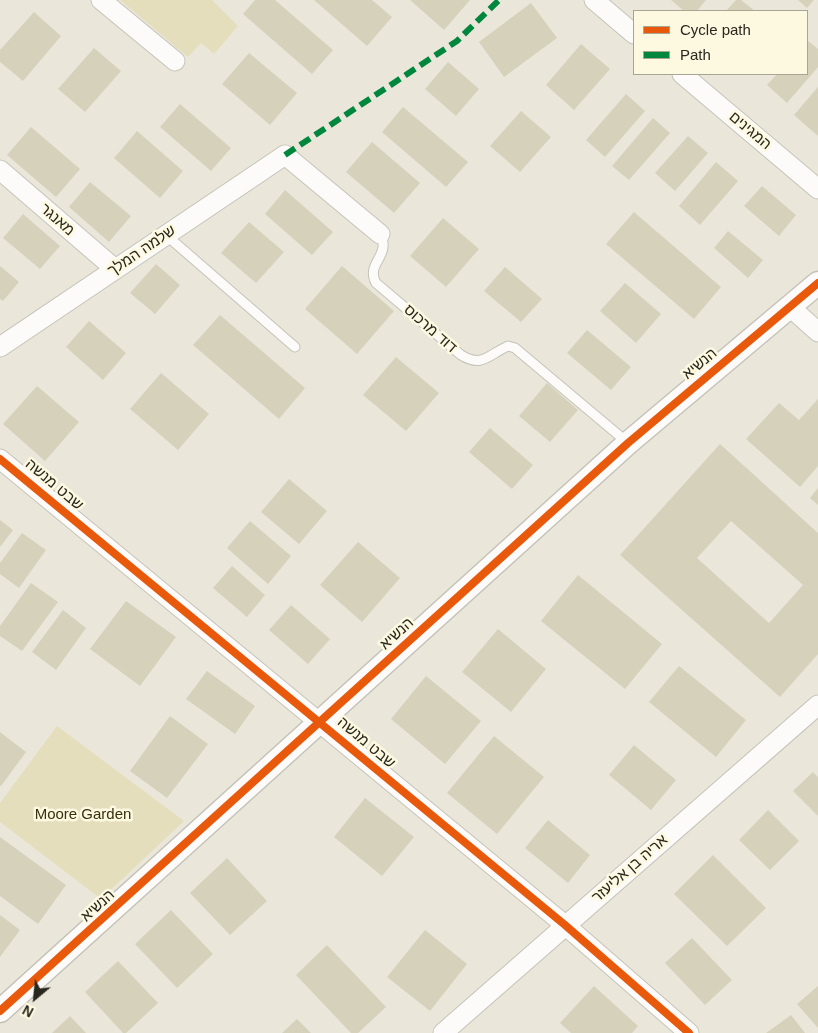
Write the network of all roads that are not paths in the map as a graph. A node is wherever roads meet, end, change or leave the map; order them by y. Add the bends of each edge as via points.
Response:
1 (101, 0) edge
2 (594, 0) edge
3 (633, 33) edge
4 (175, 62) dead end
5 (683, 75) edge
6 (285, 155) joint
7 (0, 170) edge
8 (818, 189) edge
9 (380, 234) joint
10 (166, 235) junction
11 (115, 269) junction
12 (818, 283) edge
13 (790, 307) junction
14 (818, 332) edge
15 (0, 347) edge
16 (295, 347) dead end
17 (628, 443) junction
18 (0, 459) edge
19 (818, 705) edge
20 (320, 722) junction
21 (565, 925) junction
22 (0, 1011) edge
23 (443, 1033) edge
24 (689, 1033) edge

1 - 4 street
2 - 3 street
5 - 8 street, המגינים
6 - 9 street, דוד מרכוס
6 - 10 street, שלמה המלך
7 - 11 street, מאנגר
9 - 17 lane, דוד מרכוס via 384,249 373,268 372,276 376,283 461,355 471,362 481,361 508,346 515,348
10 - 11 street, שלמה המלך
10 - 16 lane
11 - 15 street, שלמה המלך
12 - 13 street, הנשיא
13 - 14 street
13 - 17 street, הנשיא
17 - 20 street, הנשיא
18 - 20 street, שבט מנשה
19 - 21 street, אריה בן אליעזר
20 - 21 street, שבט מנשה
20 - 22 street, הנשיא
21 - 23 street, אריה בן אליעזר
21 - 24 street, שבט מנשה

